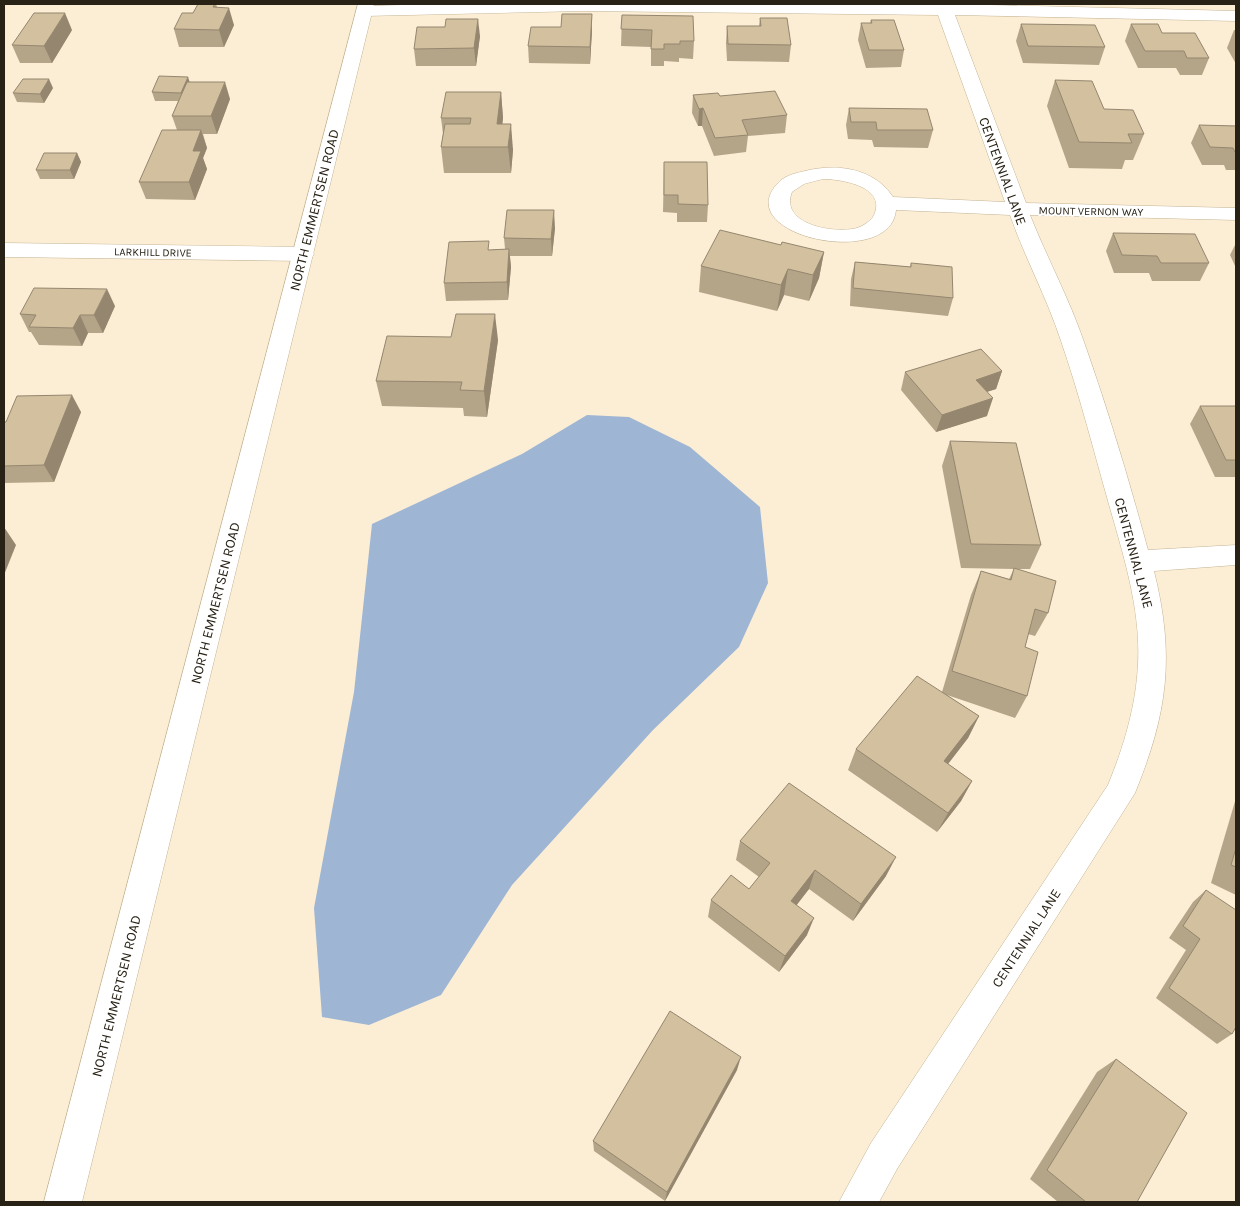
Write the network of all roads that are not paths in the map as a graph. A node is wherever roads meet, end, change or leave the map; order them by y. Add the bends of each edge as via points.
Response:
1 (365, 7) edge
2 (943, 7) edge
3 (1236, 16) edge
4 (886, 202) junction
5 (1018, 209) junction
6 (1236, 214) edge
7 (4, 250) edge
8 (303, 254) junction
9 (1236, 555) edge
10 (1139, 561) junction
11 (63, 1202) edge
12 (858, 1202) edge

1 - 2 street
1 - 8 street, NORTH EMMERTSEN ROAD
2 - 3 street
2 - 5 street, CENTENNIAL LANE
4 - 4 street via 885,219 875,228 846,237 823,236 797,226 784,215 779,199 793,181 834,173 864,180 882,193
4 - 5 street, MOUNT VERNON WAY
5 - 6 street, MOUNT VERNON WAY
5 - 10 street, CENTENNIAL LANE via 1073,342
7 - 8 street, LARKHILL DRIVE
8 - 11 street, NORTH EMMERTSEN ROAD
9 - 10 street
10 - 12 street, CENTENNIAL LANE via 1151,618 1151,688 1145,722 1120,793 884,1156

